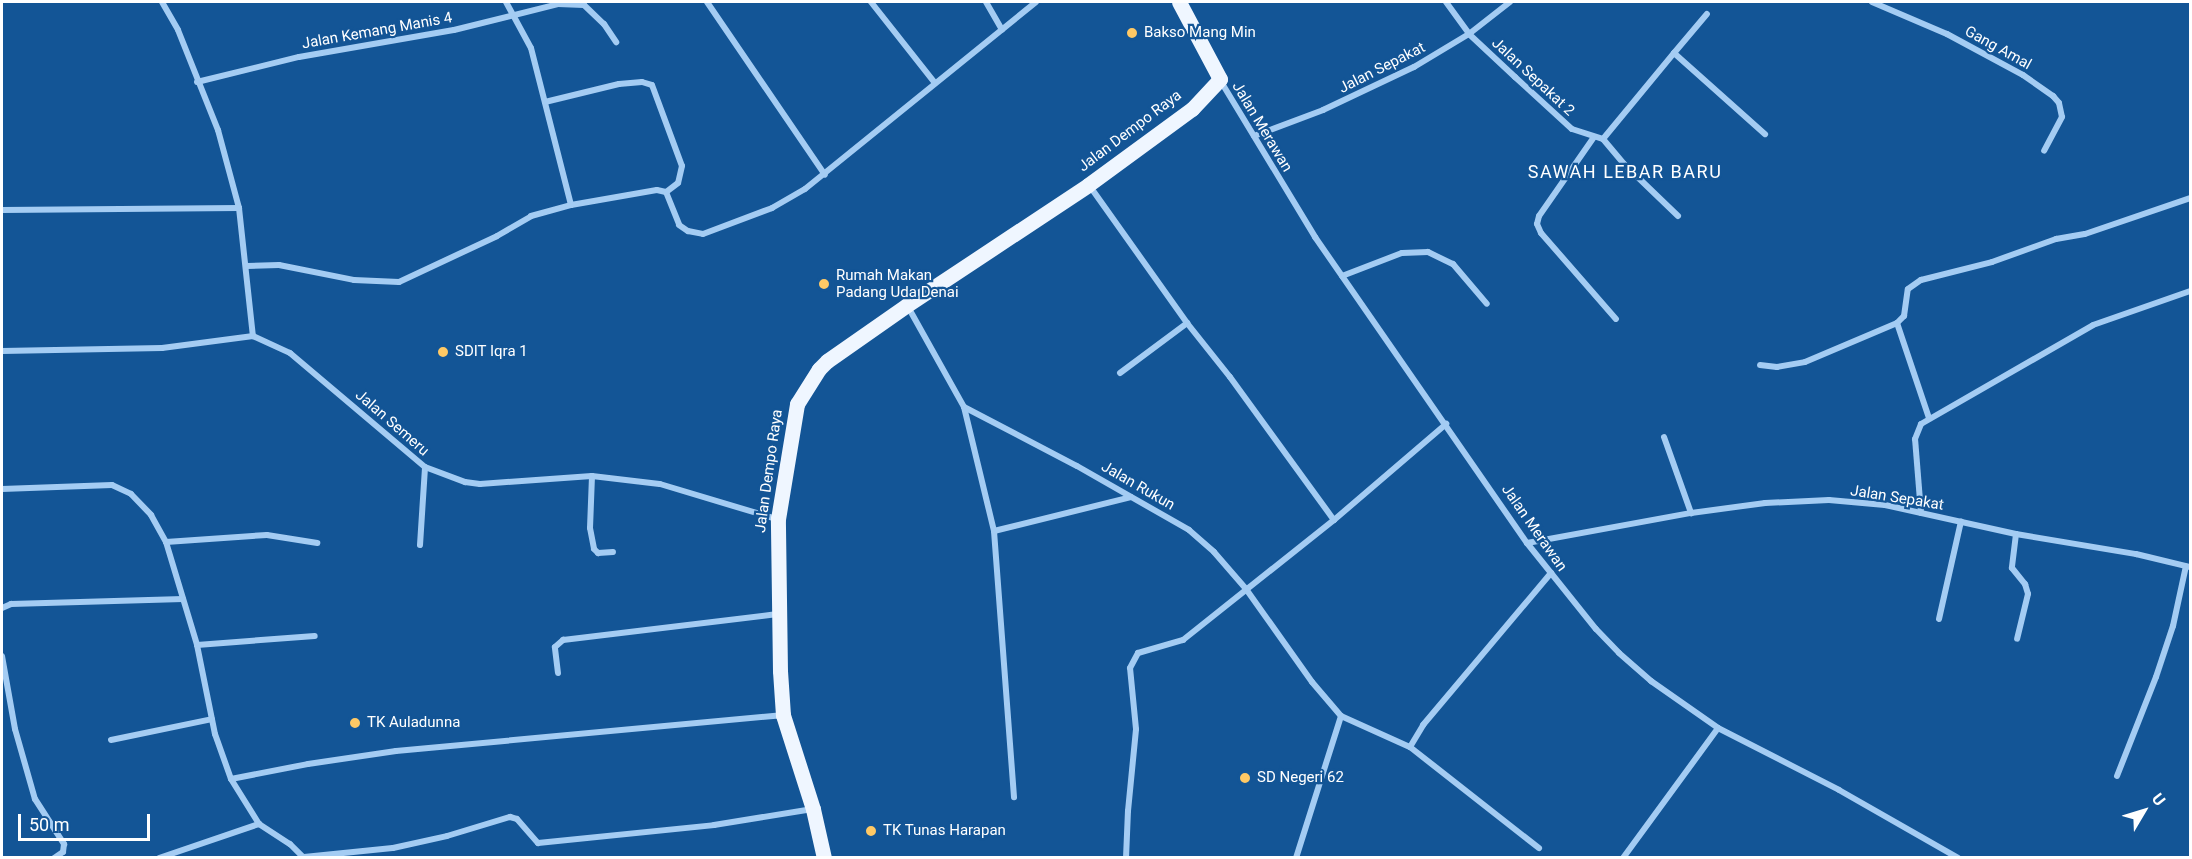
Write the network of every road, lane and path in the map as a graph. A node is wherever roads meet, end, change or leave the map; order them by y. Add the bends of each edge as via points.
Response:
1 (164, 2) edge
2 (506, 2) edge
3 (707, 2) edge
4 (871, 2) edge
5 (986, 2) edge
6 (1036, 2) edge
7 (1179, 2) edge
8 (1446, 2) edge
9 (1510, 2) edge
10 (1872, 2) edge
11 (1707, 14) dead end
12 (513, 15) junction
13 (1002, 30) junction
14 (1469, 34) junction
15 (616, 42) dead end
16 (1674, 52) junction
17 (1220, 79) junction
18 (197, 82) junction
19 (935, 82) junction
20 (544, 102) junction
21 (1765, 134) dead end
22 (1254, 136) junction
23 (1594, 138) junction
24 (1603, 139) junction
25 (2044, 151) dead end
26 (825, 174) junction
27 (1088, 185) junction
28 (666, 192) junction
29 (2190, 198) edge
30 (572, 205) junction
31 (239, 208) junction
32 (2, 210) edge
33 (1678, 216) dead end
34 (247, 266) junction
35 (1342, 276) junction
36 (2190, 291) edge
37 (1487, 304) dead end
38 (907, 305) junction
39 (1616, 320) dead end
40 (1187, 322) junction
41 (1897, 323) junction
42 (253, 336) junction
43 (2, 351) edge
44 (1760, 365) dead end
45 (1120, 374) dead end
46 (964, 406) junction
47 (1929, 418) junction
48 (1446, 424) junction
49 (1664, 437) dead end
50 (425, 467) junction
51 (592, 476) junction
52 (2, 489) edge
53 (1132, 497) junction
54 (1691, 513) junction
55 (1921, 513) junction
56 (778, 519) junction
57 (1334, 520) junction
58 (1961, 521) junction
59 (994, 531) junction
60 (2016, 534) junction
61 (166, 542) junction
62 (316, 543) dead end
63 (1527, 543) junction
64 (420, 545) dead end
65 (613, 552) dead end
66 (2188, 566) edge
67 (1551, 573) junction
68 (1246, 589) junction
69 (183, 599) junction
70 (2, 608) edge
71 (777, 614) junction
72 (1939, 619) dead end
73 (315, 636) dead end
74 (2017, 639) dead end
75 (198, 645) junction
76 (2, 656) edge
77 (558, 673) dead end
78 (783, 714) junction
79 (1341, 716) junction
80 (212, 718) junction
81 (1718, 728) junction
82 (111, 741) dead end
83 (1410, 747) junction
84 (2117, 776) dead end
85 (231, 779) junction
86 (1014, 797) dead end
87 (813, 809) junction
88 (259, 824) junction
89 (1539, 848) dead end
90 (304, 857) edge
91 (54, 858) edge
92 (159, 858) edge
93 (824, 858) edge
94 (1126, 858) edge
95 (1296, 858) edge
96 (1623, 858) edge
97 (1958, 858) edge

1 - 18 street
2 - 12 street
3 - 26 street
4 - 19 street
5 - 13 street
6 - 13 street
7 - 17 main road
8 - 14 street, Jalan Sepakat 2
9 - 14 street, Jalan Sepakat
10 - 25 street, Gang Amal via 1947,34 2053,96 2062,117
11 - 16 street
12 - 15 street, Jalan Kemang Manis 4 via 549,5 584,5
12 - 18 street, Jalan Kemang Manis 4 via 454,30 299,57
12 - 20 street via 531,48
13 - 19 street
14 - 22 street, Jalan Sepakat via 1370,89
14 - 23 street, Jalan Sepakat 2 via 1572,129
16 - 21 street
16 - 24 street
17 - 22 street, Jalan Merawan
17 - 27 main road, Jalan Dempo Raya via 1175,123
18 - 31 street via 218,130
19 - 26 street
20 - 28 street via 619,84 652,85 682,166 678,183
20 - 30 street
22 - 35 street, Jalan Merawan
23 - 24 street, Jalan Sepakat 2
23 - 39 street via 1537,224
24 - 33 street
26 - 28 street via 772,208 703,234 679,225
27 - 38 main road, Jalan Dempo Raya
27 - 40 street
28 - 30 street via 657,190
29 - 41 street via 2085,234 2056,239 1992,262 1921,280 1908,289 1904,316
30 - 34 street via 531,216 399,282 354,280 279,265
31 - 32 street
31 - 34 street
34 - 42 street
35 - 37 street via 1402,253 1428,252 1454,264
35 - 48 street, Jalan Merawan
36 - 47 street via 2093,325
38 - 46 street
38 - 56 main road, Jalan Dempo Raya via 827,361 803,392 797,404
40 - 45 street
40 - 57 street
41 - 44 street via 1805,362 1777,367
41 - 47 street
42 - 43 street via 162,348
42 - 50 street, Jalan Semeru via 290,353
46 - 53 street, Jalan Rukun
46 - 59 street
47 - 55 street via 1917,429 1915,439
48 - 57 street
48 - 63 street, Jalan Merawan
49 - 54 street
50 - 51 street, Jalan Semeru via 465,482
50 - 64 street
51 - 56 street, Jalan Semeru via 660,484
51 - 65 street via 590,528 594,549 598,553
52 - 61 street via 112,485 131,494 151,515
53 - 59 street
53 - 68 street, Jalan Rukun via 1190,530
54 - 55 street, Jalan Sepakat via 1820,500
54 - 63 street, Jalan Sepakat
55 - 58 street, Jalan Sepakat
56 - 71 main road, Jalan Dempo Raya
57 - 68 street
58 - 60 street, Jalan Sepakat
58 - 72 street
59 - 86 street
60 - 66 street, Jalan Sepakat
60 - 74 street via 2012,568 2028,594
61 - 62 street via 267,535
61 - 69 street
63 - 67 street, Jalan Merawan
66 - 84 street via 2156,677
67 - 81 street, Jalan Merawan via 1619,653
67 - 83 street via 1423,725
68 - 79 street, Jalan Rukun
68 - 94 street via 1183,640 1138,653 1130,668 1136,729
69 - 70 street via 11,604
69 - 75 street
71 - 77 street via 562,640 555,647
71 - 78 main road, Jalan Dempo Raya
73 - 75 street
75 - 80 street
76 - 91 street via 15,729 35,799 64,844 63,852
78 - 85 street via 396,751
78 - 87 main road, Jalan Dempo Raya
79 - 83 street, Jalan Rukun
79 - 95 street
80 - 82 street
80 - 85 street
81 - 96 street
81 - 97 street, Jalan Merawan via 1839,790
83 - 89 street, Jalan Rukun
85 - 88 street
87 - 90 street via 714,825 537,843 510,816 447,837 393,848
87 - 93 main road, Jalan Dempo Raya
88 - 90 street
88 - 92 street

